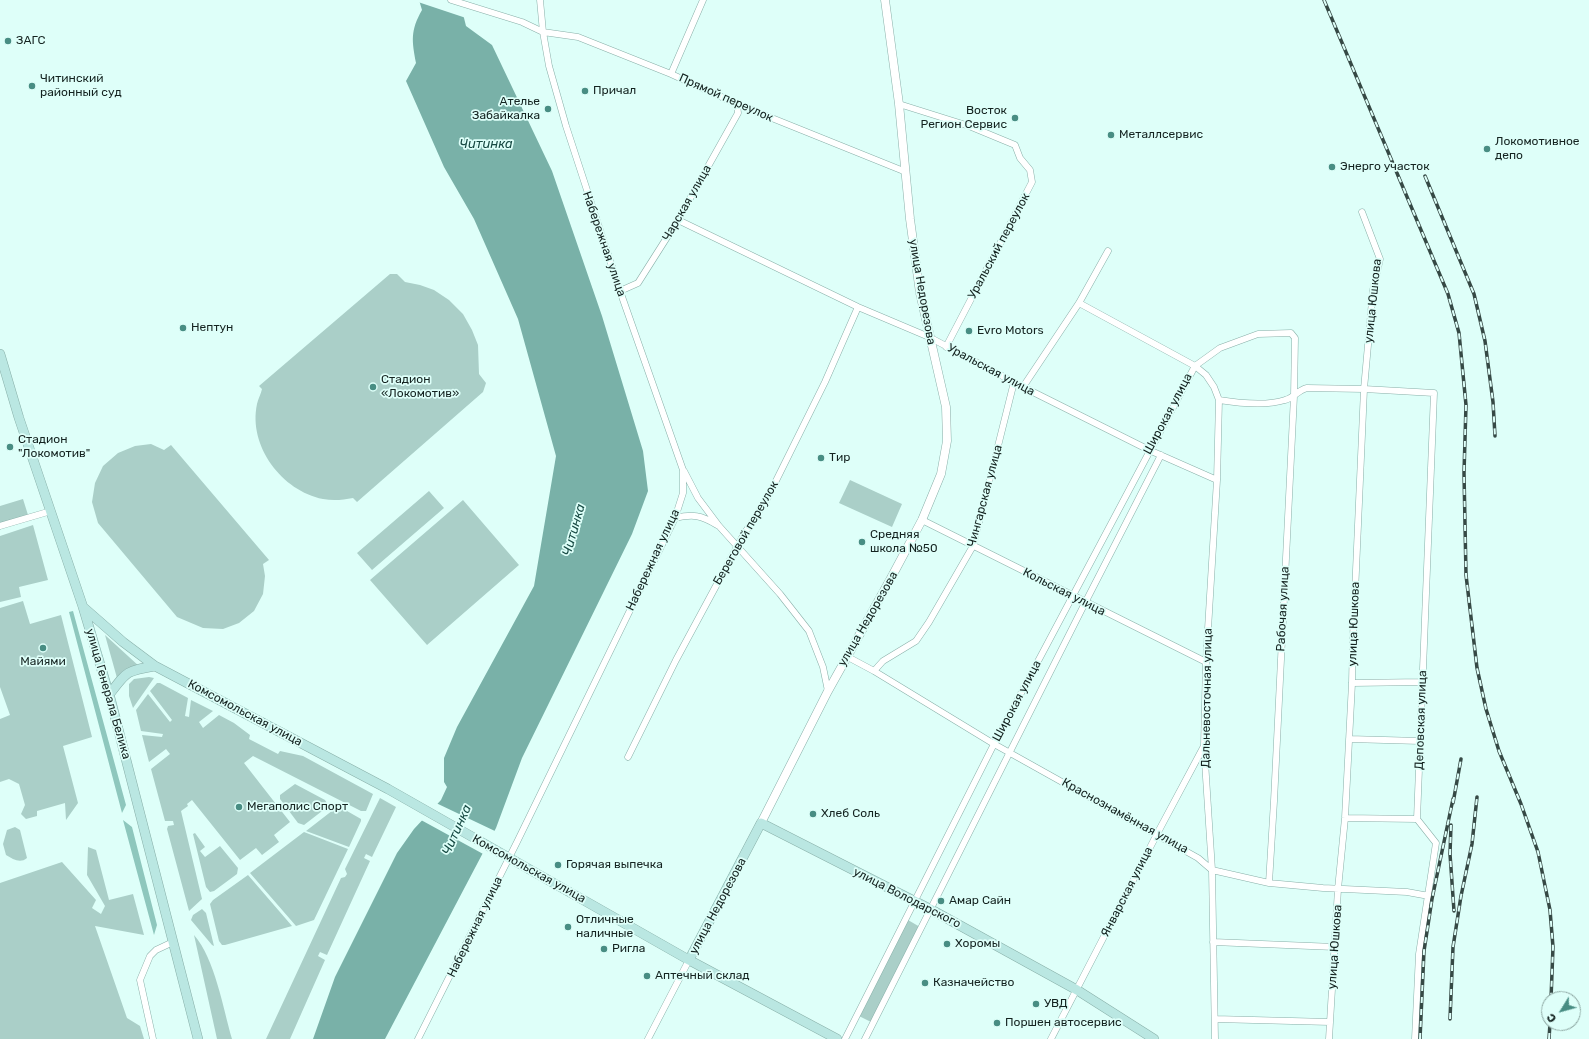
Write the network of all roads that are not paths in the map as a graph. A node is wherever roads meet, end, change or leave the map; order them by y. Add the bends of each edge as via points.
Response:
1 (451, 0) edge
2 (540, 0) edge
3 (704, 0) edge
4 (885, 0) edge
5 (543, 32) junction
6 (671, 74) junction
7 (737, 104) junction
8 (899, 104) junction
9 (906, 172) junction
10 (1362, 212) dead end
11 (678, 220) junction
12 (1108, 251) dead end
13 (620, 291) junction
14 (1080, 303) junction
15 (858, 307) junction
16 (929, 337) junction
17 (946, 347) junction
18 (0, 354) edge
19 (1194, 366) junction
20 (1014, 382) junction
21 (1023, 387) junction
22 (1364, 389) junction
23 (1294, 396) junction
24 (1219, 400) junction
25 (1149, 450) junction
26 (1161, 455) junction
27 (683, 470) junction
28 (1217, 480) junction
29 (51, 511) junction
30 (675, 518) junction
31 (922, 520) junction
32 (0, 526) edge
33 (719, 526) junction
34 (973, 546) junction
35 (738, 547) junction
36 (1073, 596) junction
37 (1085, 602) junction
38 (83, 607) junction
39 (846, 656) junction
40 (1206, 662) junction
41 (155, 666) junction
42 (874, 671) junction
43 (1423, 682) junction
44 (1352, 683) junction
45 (828, 690) junction
46 (109, 695) junction
47 (1349, 739) junction
48 (1420, 741) junction
49 (994, 744) junction
50 (1204, 746) junction
51 (1010, 752) junction
52 (628, 757) dead end
53 (1345, 818) junction
54 (1417, 819) junction
55 (761, 824) junction
56 (1157, 834) junction
57 (509, 858) junction
58 (1212, 870) junction
59 (1269, 883) junction
60 (1338, 888) junction
61 (1429, 896) junction
62 (914, 901) junction
63 (930, 909) junction
64 (173, 942) junction
65 (1213, 942) junction
66 (1335, 947) junction
67 (690, 960) junction
68 (1077, 990) junction
69 (1215, 1019) junction
70 (1330, 1022) junction
71 (152, 1039) edge
72 (198, 1039) edge
73 (418, 1039) edge
74 (648, 1039) edge
75 (837, 1039) edge
76 (844, 1039) edge
77 (865, 1039) edge
78 (1051, 1039) edge
79 (1154, 1039) edge
80 (1215, 1039) edge
81 (1329, 1039) edge
82 (1415, 1039) edge

1 - 5 street, Прямой переулок via 509,18
2 - 5 street, Набережная улица
3 - 6 street
4 - 8 street, улица Недорезова
5 - 6 street, Прямой переулок via 578,37
5 - 13 street, Набережная улица via 549,66 566,126
6 - 7 street, Прямой переулок
7 - 9 street, Прямой переулок
7 - 11 street, Чарская улица via 738,113
8 - 9 street, улица Недорезова
8 - 17 street, Уральский переулок via 969,126 1015,145 1020,158 1030,170 1032,182
9 - 16 street, улица Недорезова via 920,293
10 - 22 street, улица Юшкова via 1380,258 1374,290
11 - 13 street, Чарская улица via 638,283
11 - 15 street, Уральская улица
12 - 14 street
13 - 27 street, Набережная улица
14 - 19 street, Дальневосточная улица
14 - 21 street
15 - 16 street, Уральская улица
15 - 35 street, Береговой переулок via 825,382 766,501 753,518
16 - 17 street, Уральская улица
16 - 31 street, улица Недорезова via 946,407 947,440 941,474
17 - 20 street, Уральская улица
18 - 29 main road, улица Генерала Белика
19 - 23 street, Рабочая улица via 1220,348 1258,334 1291,333 1294,335
19 - 24 street, Дальневосточная улица via 1206,375 1214,386
19 - 25 street, Широкая улица
20 - 21 street, Уральская улица
20 - 34 street, Чингарская улица
21 - 25 street, Уральская улица
22 - 23 street via 1307,388 1301,389
22 - 43 street, Деповская улица via 1434,393
22 - 44 street, улица Юшкова
23 - 24 street via 1269,403
23 - 59 street, Рабочая улица
24 - 28 street, Дальневосточная улица
25 - 26 street, Уральская улица
25 - 36 street, Широкая улица
26 - 28 street, Уральская улица
26 - 37 street, Широкая улица
27 - 30 street, Набережная улица via 683,493
27 - 33 street via 698,498
28 - 40 street, Дальневосточная улица
29 - 32 street
29 - 38 main road, улица Генерала Белика
30 - 33 street via 704,517
30 - 57 street, Набережная улица
31 - 34 street, Кольская улица
31 - 39 street, улица Недорезова
33 - 35 street
34 - 36 street, Кольская улица
34 - 42 street, Чингарская улица via 916,641 883,661
35 - 45 street via 809,631 823,667
35 - 52 street, Береговой переулок via 672,668
36 - 37 street, Кольская улица
36 - 49 street, Широкая улица
37 - 40 street, Кольская улица
37 - 51 street, Широкая улица
38 - 41 main road, Комсомольская улица
38 - 46 main road, улица Генерала Белика
39 - 42 street, Краснознамённая улица
39 - 45 street, улица Недорезова
40 - 50 street, Дальневосточная улица
41 - 46 main road via 132,670 124,675
41 - 57 main road, Комсомольская улица via 388,790
42 - 49 street, Краснознамённая улица
43 - 44 street
43 - 48 street, Деповская улица
44 - 47 street, улица Юшкова
45 - 55 street, улица Недорезова
46 - 64 main road, улица Генерала Белика
47 - 48 street
47 - 53 street, улица Юшкова
48 - 54 street, Деповская улица
49 - 51 street, Краснознамённая улица
49 - 62 street, Широкая улица
50 - 56 street, Январская улица
50 - 58 street, Дальневосточная улица
51 - 56 street, Краснознамённая улица
51 - 63 street, Широкая улица
53 - 54 street
53 - 60 street, улица Юшкова
54 - 61 street via 1436,843
55 - 62 main road, улица Володарского
55 - 67 main road, улица Недорезова
56 - 58 street, Краснознамённая улица via 1198,858
56 - 68 street, Январская улица
57 - 67 main road, Комсомольская улица
57 - 73 street, Набережная улица
58 - 59 street, Краснознамённая улица
58 - 65 street, Дальневосточная улица
59 - 60 street, Краснознамённая улица
60 - 61 street, Краснознамённая улица via 1407,892
60 - 66 street, улица Юшкова
61 - 82 street via 1419,954
62 - 63 main road, улица Володарского
62 - 76 street, Широкая улица
63 - 68 main road, улица Володарского
63 - 77 street, Широкая улица
64 - 71 street via 156,950 150,956 140,980
64 - 72 main road, улица Генерала Белика
65 - 66 street
65 - 69 street, Дальневосточная улица
66 - 70 street, улица Юшкова
67 - 74 street, улица Недорезова
67 - 75 main road, Комсомольская улица
68 - 78 street, Январская улица
68 - 79 main road, улица Володарского
69 - 70 street
69 - 80 street, Дальневосточная улица
70 - 81 street, улица Юшкова

